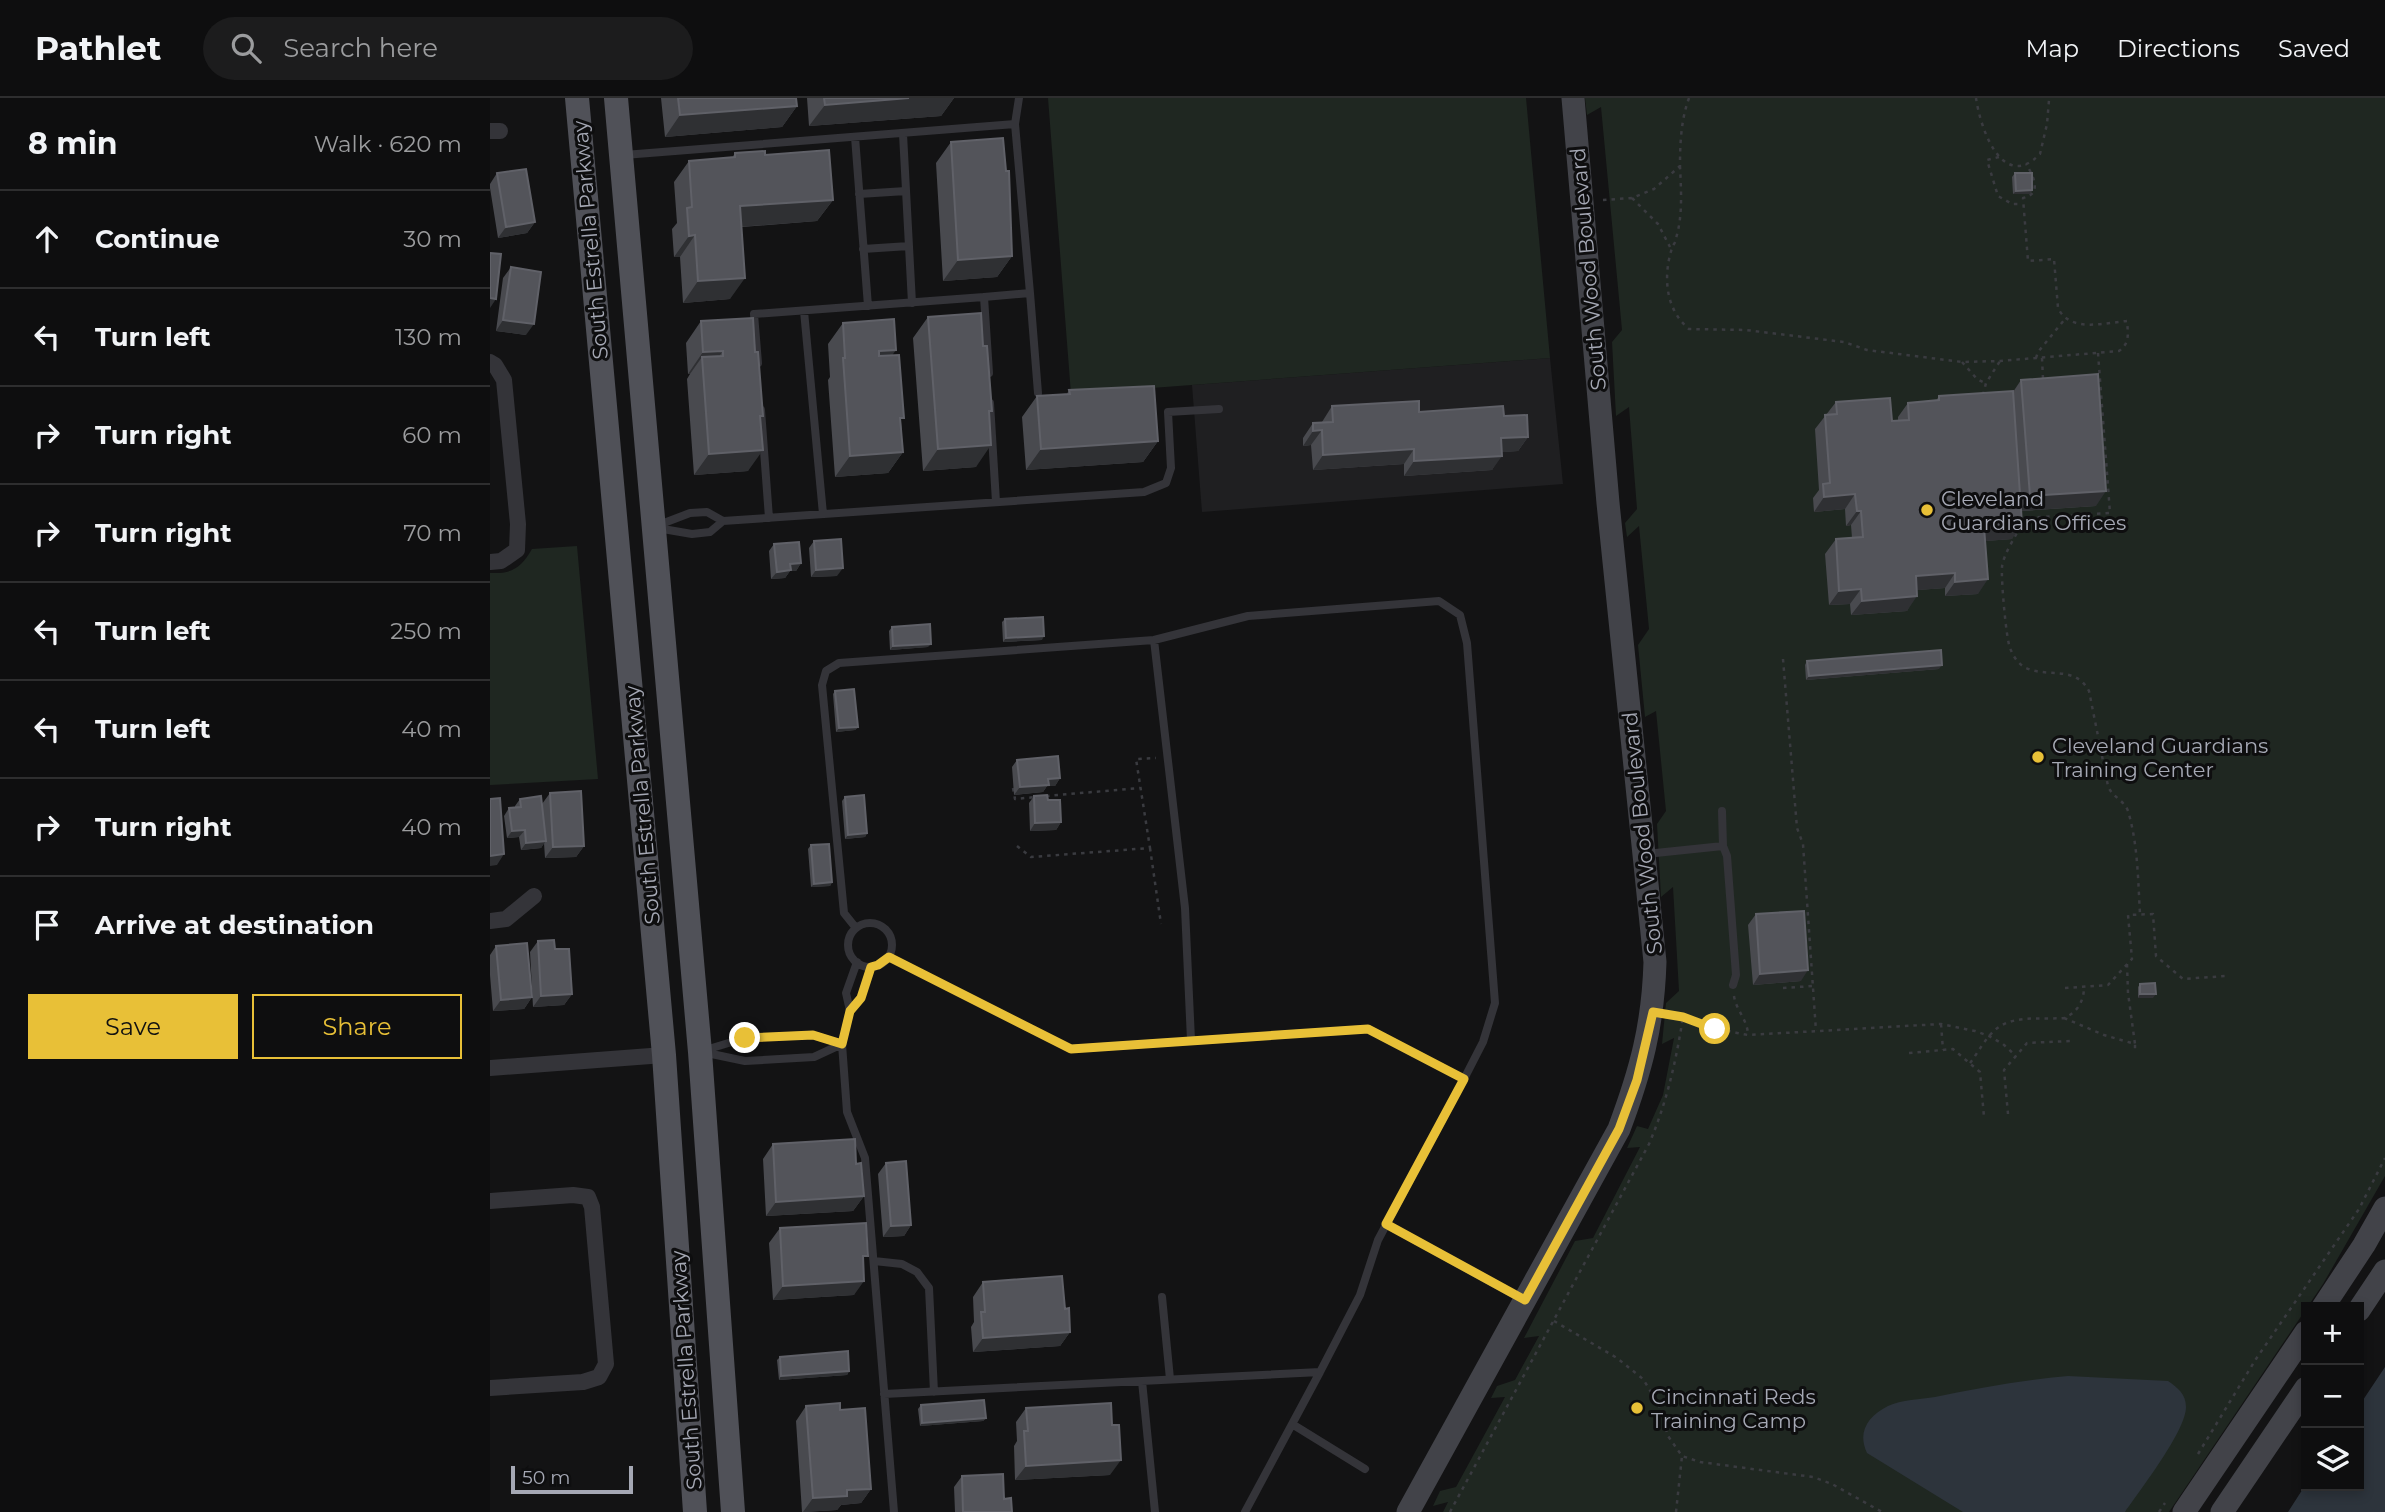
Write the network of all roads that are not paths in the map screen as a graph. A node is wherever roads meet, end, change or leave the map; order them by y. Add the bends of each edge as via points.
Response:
1 (577, 98) edge
2 (616, 98) edge
3 (1019, 98) edge
4 (1573, 98) edge
5 (1015, 124) junction
6 (903, 134) junction
7 (855, 137) junction
8 (621, 156) junction
9 (906, 191) junction
10 (859, 194) junction
11 (909, 246) junction
12 (863, 249) junction
13 (1030, 293) junction
14 (984, 298) junction
15 (912, 303) junction
16 (868, 306) junction
17 (804, 311) junction
18 (490, 362) edge
19 (758, 369) edge
20 (989, 379) edge
21 (990, 393) edge
22 (1038, 393) edge
23 (760, 396) edge
24 (1219, 410) dead end
25 (996, 502) junction
26 (823, 514) junction
27 (769, 518) junction
28 (723, 522) junction
29 (654, 527) junction
30 (490, 562) edge
31 (1154, 640) junction
32 (1722, 811) dead end
33 (1723, 846) junction
34 (1644, 855) junction
35 (534, 896) dead end
36 (490, 921) edge
37 (856, 928) junction
38 (889, 957) junction
39 (857, 962) junction
40 (871, 967) junction
41 (1733, 985) road end
42 (850, 1011) junction
43 (1191, 1040) junction
44 (842, 1044) junction
45 (700, 1052) junction
46 (664, 1055) junction
47 (490, 1068) edge
48 (1464, 1079) junction
49 (490, 1201) edge
50 (2385, 1208) edge
51 (1386, 1224) junction
52 (874, 1261) junction
53 (2385, 1271) edge
54 (1162, 1297) dead end
55 (1525, 1300) junction
56 (2326, 1302) edge
57 (2364, 1302) edge
58 (2301, 1339) edge
59 (1320, 1371) junction
60 (1170, 1379) junction
61 (1142, 1381) junction
62 (490, 1388) edge
63 (934, 1392) junction
64 (884, 1394) junction
65 (2301, 1395) edge
66 (1292, 1424) junction
67 (1365, 1469) dead end
68 (2177, 1505) edge
69 (695, 1512) edge
70 (733, 1512) edge
71 (894, 1512) edge
72 (1155, 1512) edge
73 (1245, 1512) edge
74 (1408, 1512) edge
75 (2222, 1512) edge

1 - 46 main road, South Estrella Parkway
2 - 8 main road, South Estrella Parkway
3 - 5 lane
4 - 34 street, South Wood Boulevard
5 - 6 lane
5 - 13 lane
6 - 7 lane
6 - 9 lane
7 - 8 lane
7 - 10 lane
8 - 29 main road, South Estrella Parkway
9 - 10 lane
9 - 11 lane
10 - 12 lane
11 - 12 lane
11 - 15 lane
12 - 16 lane
13 - 14 lane
13 - 22 lane
14 - 15 lane
14 - 20 lane
15 - 16 lane
16 - 17 lane
17 - 19 lane via 754,314
17 - 26 lane
18 - 30 street via 504,380 517,524 517,550 501,561
21 - 25 lane
23 - 27 lane
24 - 25 lane via 1168,412 1171,468 1166,483 1144,492
25 - 26 lane
26 - 27 lane
27 - 28 lane
28 - 29 lane via 710,532 692,534
28 - 29 lane via 707,512 690,513
29 - 45 main road, South Estrella Parkway
31 - 37 lane via 839,663 826,671 822,685 844,913
31 - 43 lane via 1185,908
31 - 48 lane via 1248,616 1439,601 1460,615 1467,643 1495,1003 1483,1042
32 - 33 lane
33 - 34 lane
33 - 41 lane via 1737,975
34 - 55 street, South Wood Boulevard via 1655,962 1653,1012 1637,1080 1619,1129
35 - 36 street via 506,919
37 - 38 lane via 869,923 883,926 892,944
37 - 39 lane via 849,949
38 - 40 lane
38 - 43 lane via 1071,1049
39 - 40 lane
39 - 42 lane via 846,993
40 - 42 lane via 861,998
42 - 44 lane
43 - 48 lane via 1368,1029
44 - 45 lane via 813,1035 745,1038
44 - 45 lane via 814,1057 745,1061
44 - 52 lane via 847,1112 865,1158
45 - 46 main road
45 - 70 main road, South Estrella Parkway
46 - 47 street
46 - 69 main road, South Estrella Parkway
48 - 51 lane
49 - 62 street via 588,1197 606,1364 599,1377 583,1382
50 - 56 street
51 - 55 lane
51 - 59 lane via 1360,1295
52 - 63 lane via 917,1272 929,1287
52 - 64 lane
53 - 57 street
54 - 60 lane
55 - 74 street, South Wood Boulevard
58 - 68 street
59 - 60 lane
59 - 66 lane
60 - 61 lane
61 - 63 lane
61 - 72 lane
63 - 64 lane
64 - 71 lane
65 - 75 street
66 - 67 lane
66 - 73 lane

